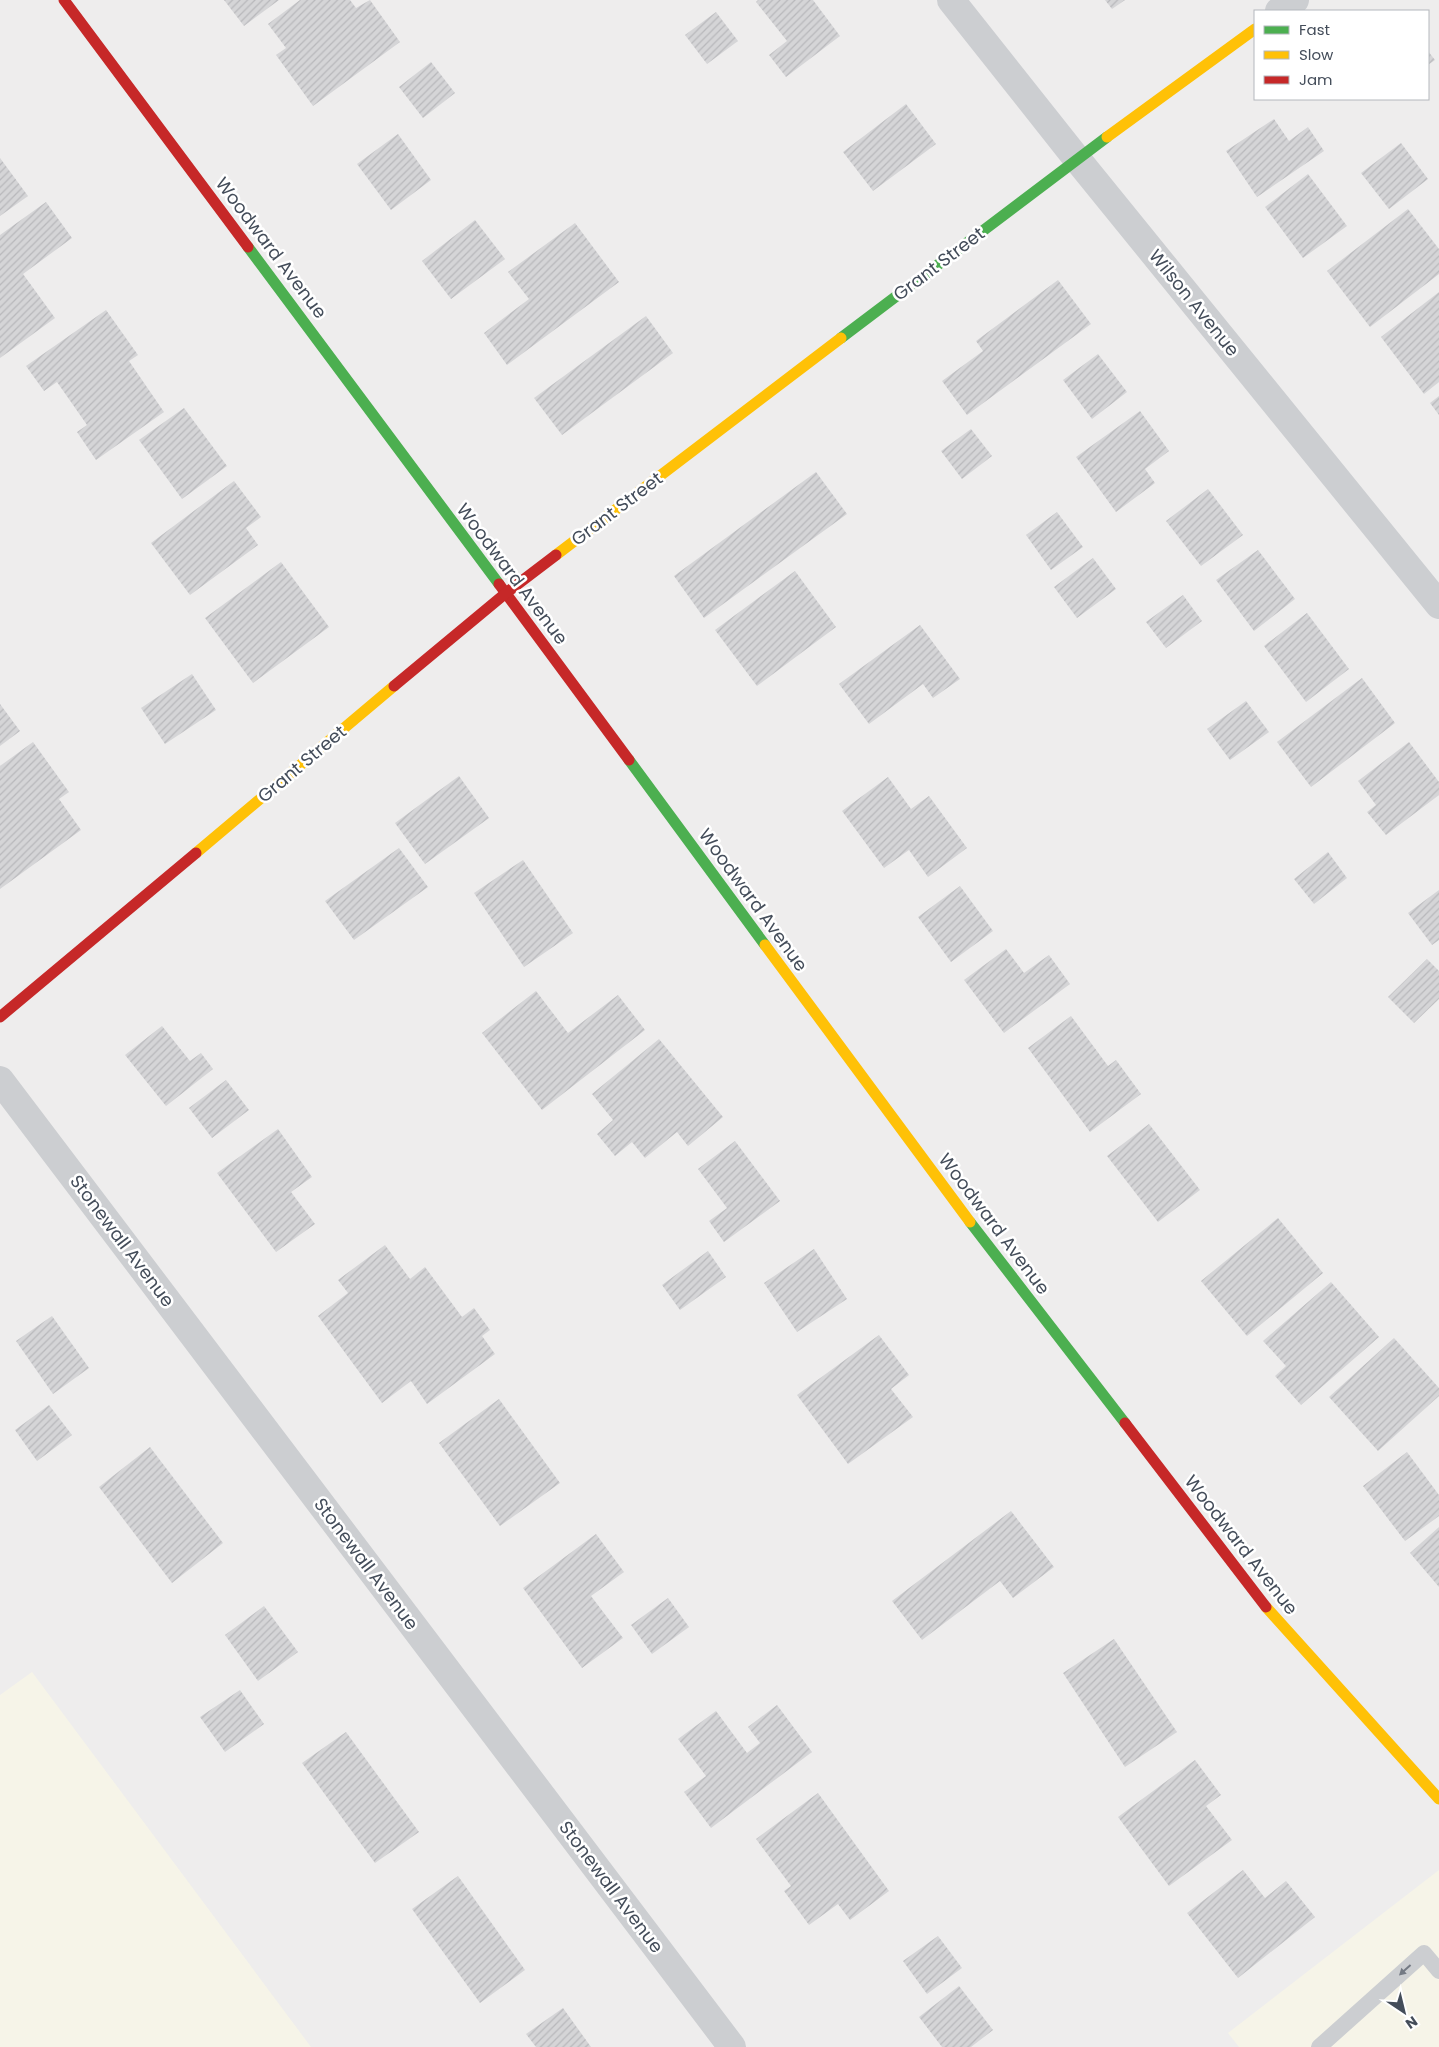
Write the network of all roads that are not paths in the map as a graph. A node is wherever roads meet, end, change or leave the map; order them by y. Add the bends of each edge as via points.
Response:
1 (64, 0) edge
2 (951, 0) edge
3 (1295, 0) edge
4 (1280, 10) edge
5 (1254, 30) edge
6 (1077, 159) junction
7 (506, 594) junction
8 (1439, 605) edge
9 (0, 1016) edge
10 (0, 1080) edge
11 (1439, 1799) edge
12 (1439, 1971) edge
13 (732, 2047) edge
14 (1319, 2047) edge

1 - 7 street, Woodward Avenue
2 - 6 street, Wilson Avenue
3 - 4 street
5 - 6 street, Grant Street
6 - 7 street, Grant Street
6 - 8 street, Wilson Avenue
7 - 9 street, Grant Street
7 - 11 street, Woodward Avenue via 937,1179 1263,1604
10 - 13 street, Stonewall Avenue
12 -> 14 lane via 1424,1953

